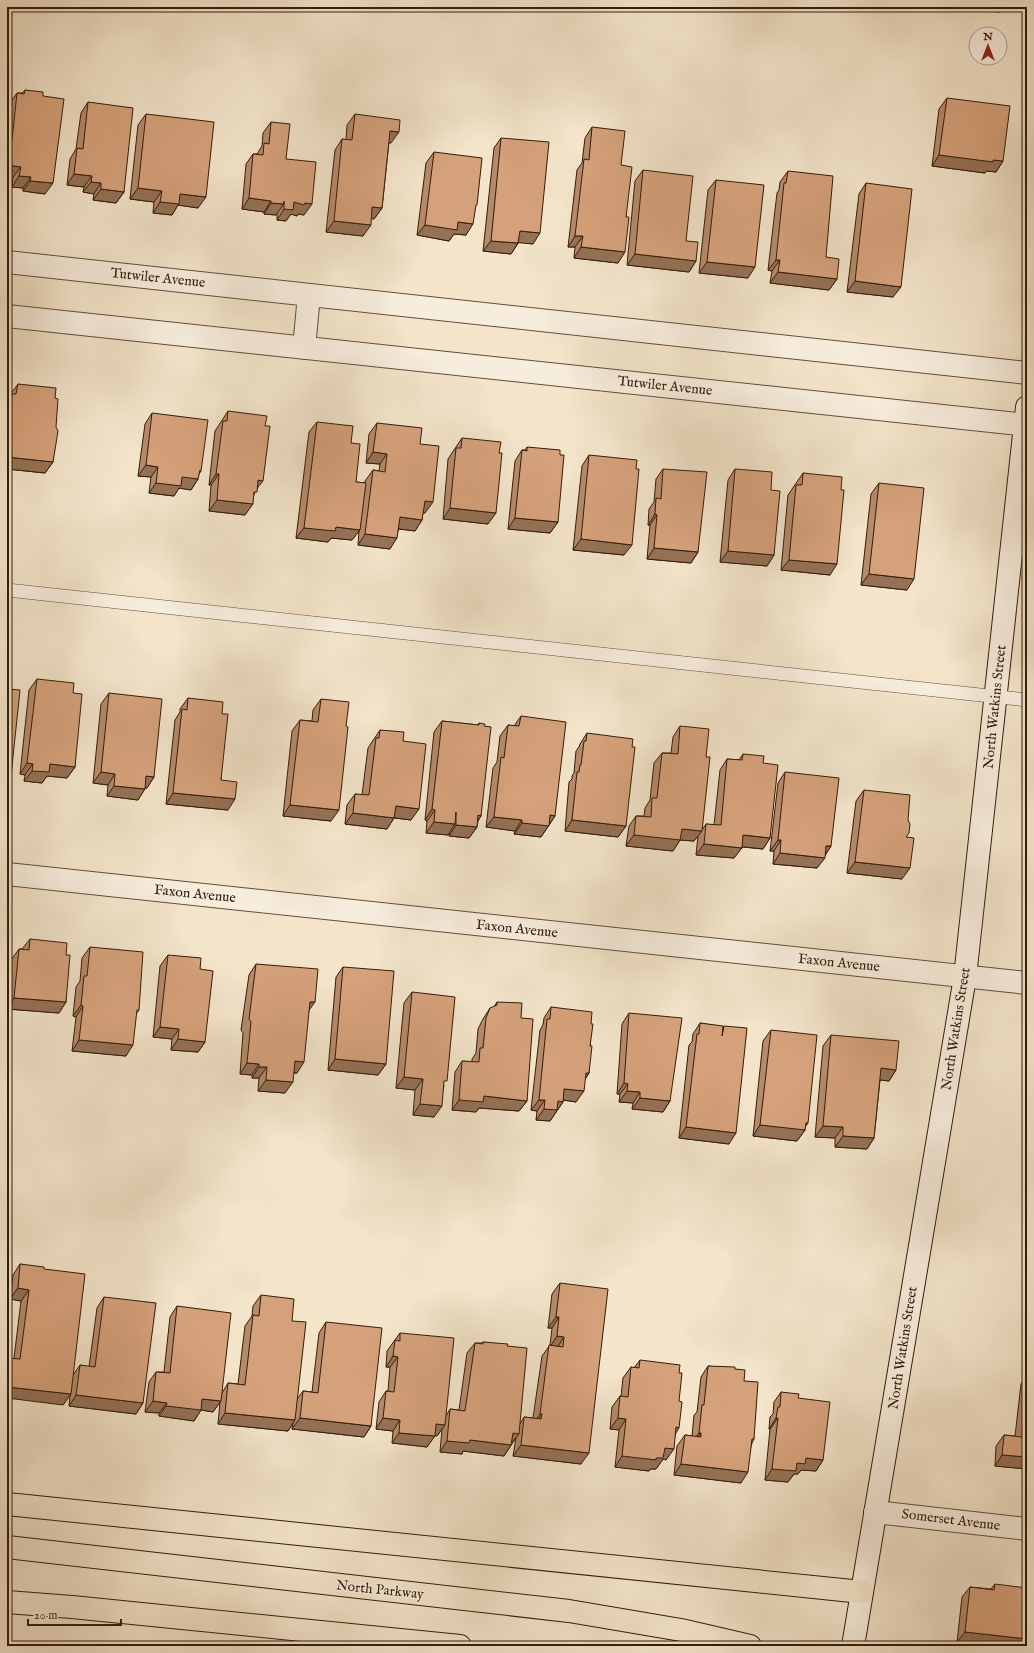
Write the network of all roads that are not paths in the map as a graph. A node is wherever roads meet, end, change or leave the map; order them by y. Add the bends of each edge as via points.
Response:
1 (7, 262) edge
2 (309, 295) junction
3 (7, 316) edge
4 (304, 348) junction
5 (1027, 373) edge
6 (1026, 419) edge
7 (7, 590) edge
8 (996, 697) junction
9 (1027, 700) edge
10 (7, 874) edge
11 (965, 977) junction
12 (1027, 983) edge
13 (7, 1504) edge
14 (875, 1512) junction
15 (1027, 1529) edge
16 (7, 1546) edge
17 (862, 1592) junction
18 (7, 1602) edge
19 (854, 1640) edge
20 (460, 1646) edge
21 (750, 1646) edge

1 - 2 street, Tutwiler Avenue
2 - 4 street
2 - 5 street, Tutwiler Avenue
3 - 4 street, Tutwiler Avenue
4 - 6 street, Tutwiler Avenue
6 - 8 street, North Watkins Street
7 - 8 lane
8 - 9 lane
8 - 11 street, North Watkins Street
10 - 11 street, Faxon Avenue
11 - 12 street, Faxon Avenue
11 - 14 street, North Watkins Street
13 - 17 main road
14 - 15 street, Somerset Avenue
14 - 17 street, North Watkins Street
16 - 21 main road, North Parkway via 569,1611 681,1630
17 - 19 street, North Watkins Street
18 - 20 main road

